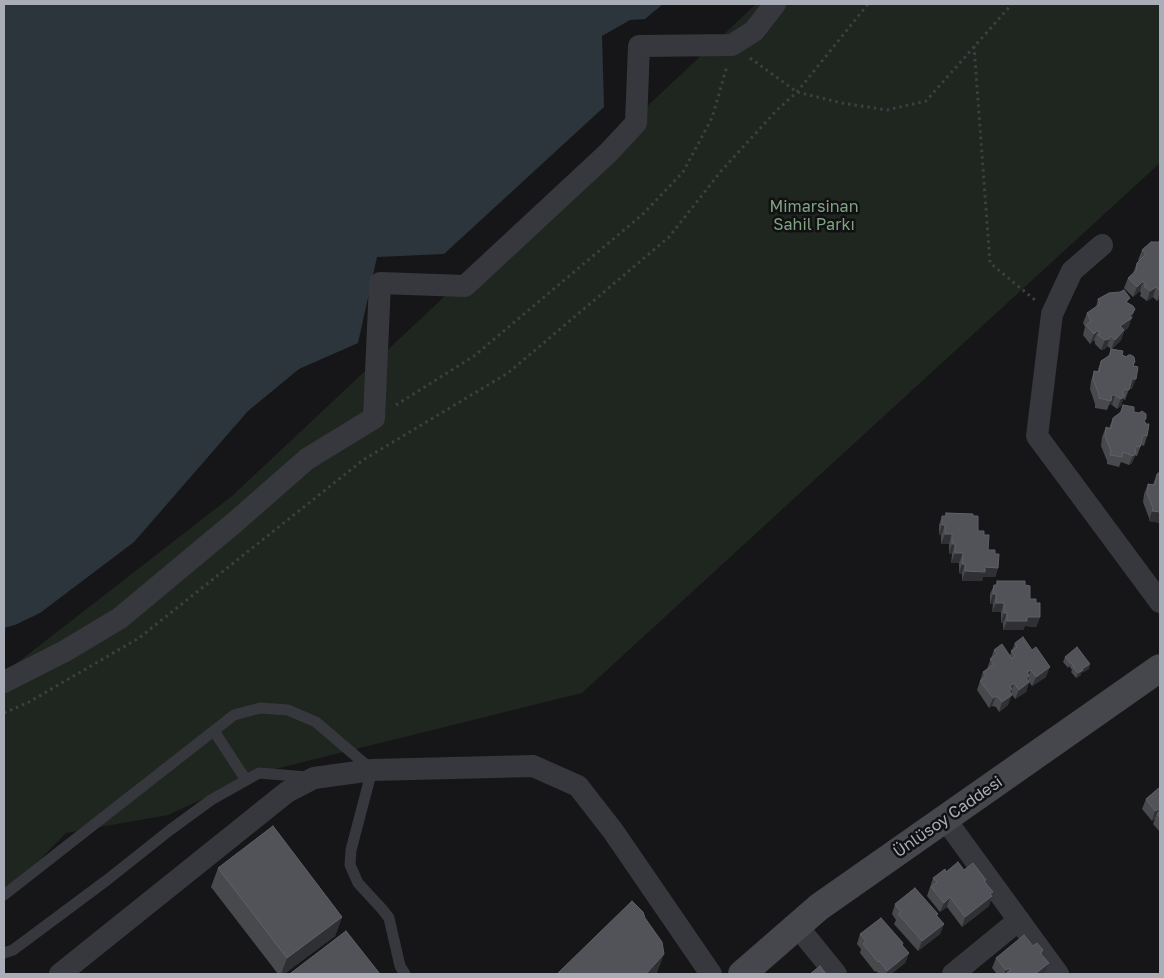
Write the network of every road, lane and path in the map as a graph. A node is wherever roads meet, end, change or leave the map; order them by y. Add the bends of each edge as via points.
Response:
1 (775, 4) edge
2 (868, 4) edge
3 (1012, 4) edge
4 (732, 45) junction
5 (974, 46) junction
6 (797, 92) junction
7 (1102, 245) dead end
8 (1052, 314) junction
9 (374, 418) junction
10 (1160, 602) edge
11 (1160, 668) edge
12 (4, 682) edge
13 (4, 713) edge
14 (214, 731) junction
15 (372, 770) junction
16 (314, 778) junction
17 (246, 780) junction
18 (945, 819) junction
19 (4, 895) edge
20 (1019, 920) junction
21 (797, 926) junction
22 (4, 953) edge
23 (60, 974) edge
24 (405, 974) edge
25 (711, 974) edge
26 (742, 974) edge
27 (836, 974) edge
28 (952, 974) edge
29 (1058, 974) edge

1 - 4 street via 754,31
2 - 6 path
3 - 5 path
4 - 6 path
4 - 9 path via 712,118 683,172 644,214 474,356
4 - 9 street via 639,46 636,123 465,286 380,283
5 - 6 path via 926,101 887,110
5 - 8 path via 990,264
6 - 13 path via 722,170 669,237 508,372 363,460 139,638 29,702
7 - 8 street via 1072,271
8 - 10 street via 1037,436
9 - 12 street via 307,459 120,618
11 - 18 street, Ünlüsoy Caddesi
14 - 15 lane via 246,710 288,710 316,722
14 - 17 lane
14 - 19 lane
15 - 16 street
15 - 24 lane via 351,850 350,866 358,883 389,918 400,966
15 - 25 street via 533,766 578,786 613,831
16 - 17 lane via 259,773
16 - 23 street via 287,792
17 - 22 lane via 211,800 13,950
18 - 20 street
18 - 21 street, Ünlüsoy Caddesi via 819,907
20 - 28 street
20 - 29 street
21 - 26 street, Ünlüsoy Caddesi
21 - 27 street

